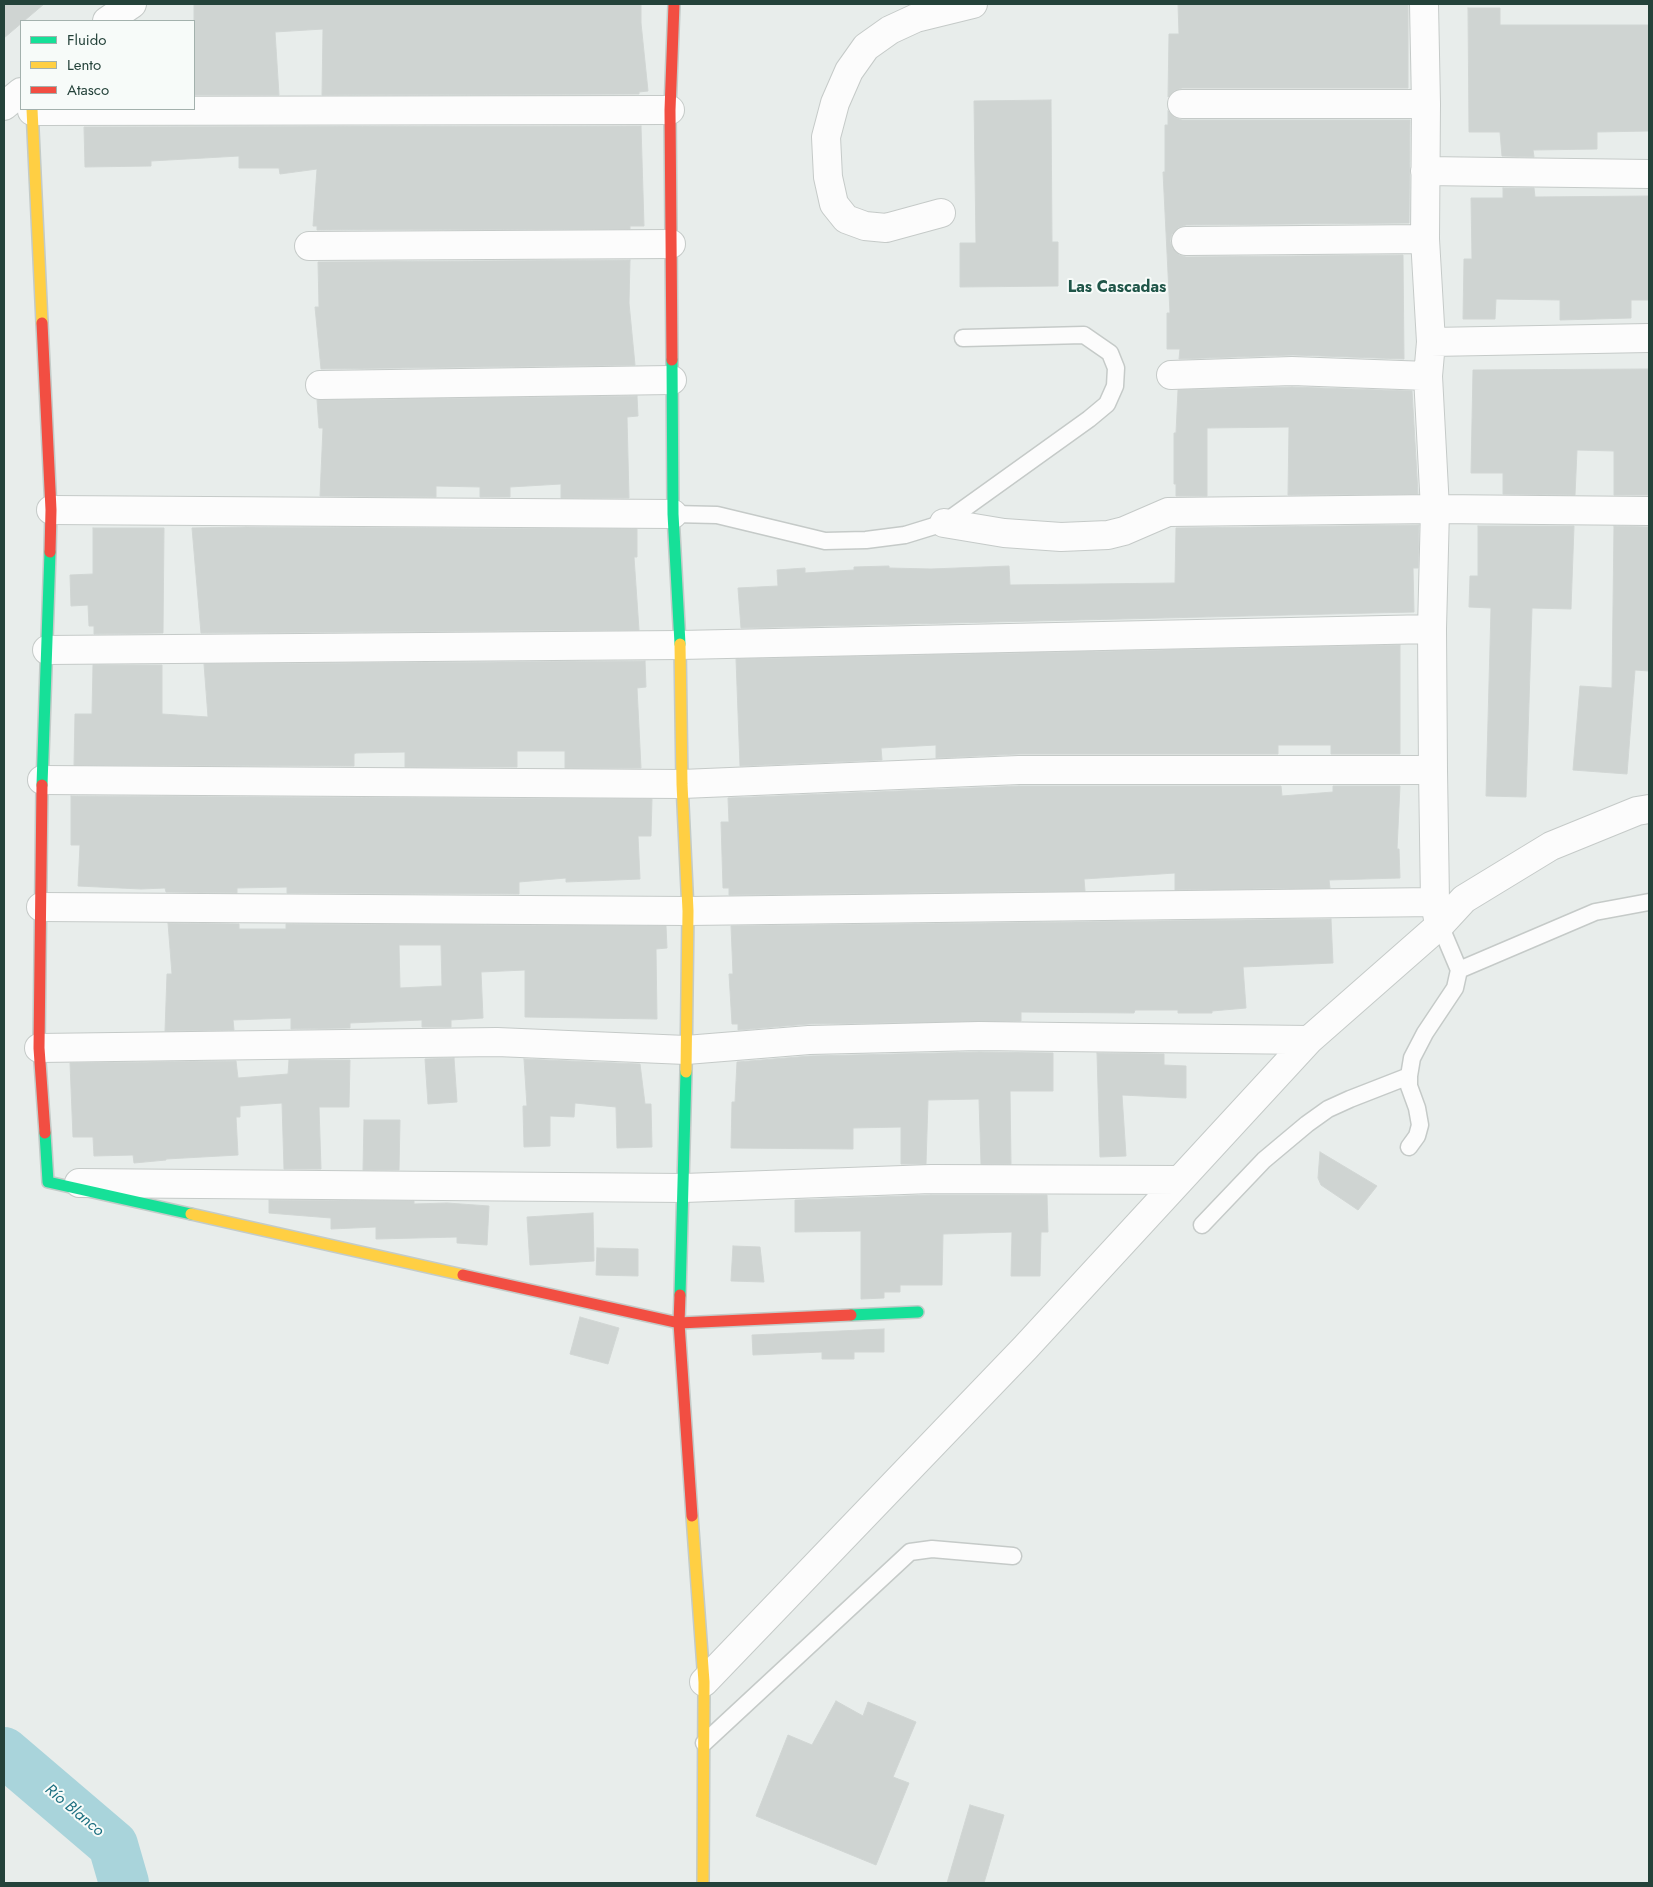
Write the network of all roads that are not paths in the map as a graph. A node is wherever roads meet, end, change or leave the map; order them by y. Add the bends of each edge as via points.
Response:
1 (132, 4) edge
2 (674, 4) edge
3 (973, 4) edge
4 (1424, 4) edge
5 (103, 15) edge
6 (1182, 104) dead end
7 (1426, 104) junction
8 (20, 105) edge
9 (4, 106) edge
10 (195, 106) edge
11 (29, 110) edge
12 (670, 110) junction
13 (1425, 171) junction
14 (1649, 174) edge
15 (941, 213) dead end
16 (1425, 239) junction
17 (1186, 241) dead end
18 (671, 244) junction
19 (309, 246) dead end
20 (963, 338) dead end
21 (1649, 338) edge
22 (1431, 342) junction
23 (1172, 375) dead end
24 (1428, 376) junction
25 (672, 380) junction
26 (320, 385) dead end
27 (1435, 509) junction
28 (51, 510) junction
29 (1649, 511) edge
30 (673, 514) junction
31 (944, 523) junction
32 (1432, 629) junction
33 (680, 645) junction
34 (48, 650) junction
35 (1432, 770) junction
36 (42, 780) junction
37 (682, 784) junction
38 (1649, 809) edge
39 (1649, 902) edge
40 (41, 908) junction
41 (688, 911) junction
42 (1437, 914) junction
43 (1459, 970) junction
44 (1309, 1040) junction
45 (39, 1048) junction
46 (686, 1050) junction
47 (1408, 1076) junction
48 (1409, 1147) dead end
49 (1180, 1180) junction
50 (48, 1182) junction
51 (684, 1188) junction
52 (1202, 1225) dead end
53 (918, 1312) dead end
54 (679, 1323) junction
55 (1013, 1556) dead end
56 (704, 1682) junction
57 (704, 1743) junction
58 (708, 1881) edge

1 - 5 street
2 - 12 street
3 - 15 street via 916,18 890,30 866,47 849,71 835,103 826,137 828,177 834,204 846,219 865,226 886,228
4 - 7 street
6 - 7 street
7 - 13 street
8 - 9 street
10 - 12 street
11 - 28 street
12 - 18 street
13 - 14 street
13 - 16 street
16 - 17 street
16 - 22 street
18 - 19 street
18 - 25 street
20 - 31 lane via 1084,335 1110,353 1116,368 1115,386 1107,404 1089,419
21 - 22 street
22 - 24 street
23 - 24 street via 1292,371
24 - 27 street
25 - 26 street
25 - 30 street
27 - 29 street
27 - 31 street via 1168,512 1108,535 1060,537
27 - 32 street
28 - 30 street
28 - 34 street
30 - 31 lane via 717,515 826,541 905,535
30 - 33 street
32 - 33 street
32 - 35 street
33 - 34 street
33 - 37 street
34 - 36 street
35 - 37 street via 1020,770
35 - 42 street
36 - 37 street
36 - 40 street
37 - 41 street
38 - 42 street via 1551,846
39 - 43 lane via 1595,912
40 - 41 street
40 - 45 street
41 - 42 street
41 - 46 street
42 - 43 lane
42 - 44 street
43 - 47 lane via 1455,988 1425,1032 1412,1058
44 - 46 street via 979,1036 795,1041
44 - 49 street
45 - 46 street via 497,1042
45 - 50 street
46 - 51 street
47 - 48 lane via 1420,1125
47 - 52 lane via 1350,1098 1307,1124 1264,1160
49 - 51 street via 931,1179
49 - 56 street via 1025,1348
50 - 51 street
50 - 54 street
51 - 54 street
53 - 54 street
54 - 56 street
55 - 57 lane via 932,1549 910,1552
56 - 57 street
57 - 58 street

